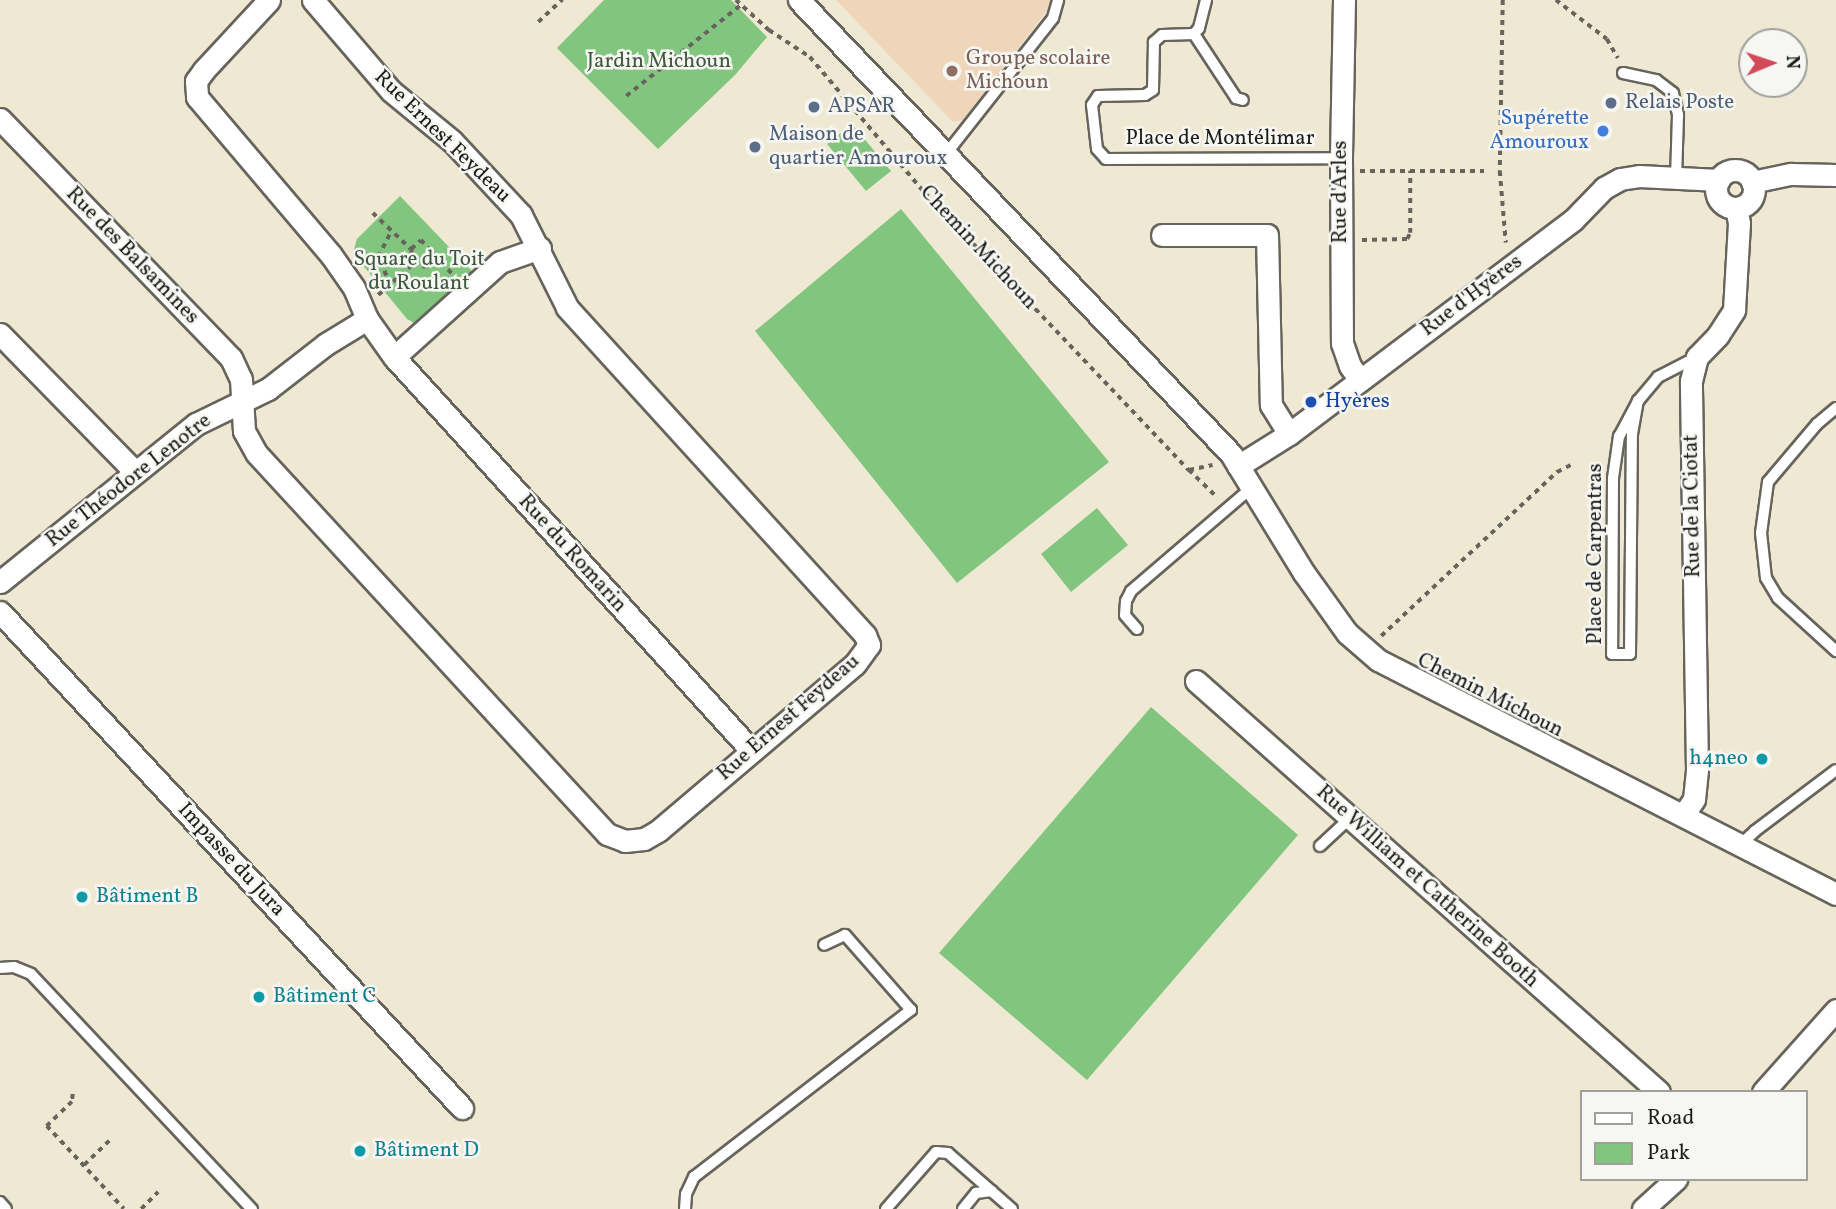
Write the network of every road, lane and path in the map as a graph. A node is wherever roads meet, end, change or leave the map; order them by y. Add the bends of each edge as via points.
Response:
1 (269, 0) edge
2 (313, 0) edge
3 (562, 0) edge
4 (736, 0) edge
5 (799, 0) edge
6 (1058, 0) edge
7 (1206, 0) edge
8 (1344, 0) edge
9 (1503, 0) edge
10 (1556, 0) edge
11 (741, 5) junction
12 (538, 22) dead end
13 (1194, 34) junction
14 (1623, 73) joint
15 (626, 96) dead end
16 (1243, 100) dead end
17 (0, 119) edge
18 (946, 154) junction
19 (1341, 164) junction
20 (1410, 171) junction
21 (1484, 171) dead end
22 (1836, 175) edge
23 (1676, 178) junction
24 (1719, 180) junction
25 (1752, 182) junction
26 (1736, 208) junction
27 (373, 214) dead end
28 (392, 230) junction
29 (1162, 235) dead end
30 (1341, 241) junction
31 (411, 248) junction
32 (540, 248) junction
33 (438, 258) junction
34 (413, 264) junction
35 (1507, 269) junction
36 (390, 285) junction
37 (384, 289) dead end
38 (469, 290) junction
39 (367, 319) junction
40 (0, 334) edge
41 (394, 357) junction
42 (1697, 357) junction
43 (1360, 380) junction
44 (1638, 401) junction
45 (240, 404) junction
46 (1836, 408) edge
47 (1289, 434) junction
48 (1235, 460) junction
49 (1573, 464) dead end
50 (1189, 470) junction
51 (135, 472) junction
52 (1251, 488) junction
53 (1227, 506) junction
54 (0, 582) edge
55 (0, 612) edge
56 (1137, 629) dead end
57 (1391, 643) dead end
58 (1836, 651) edge
59 (1196, 681) dead end
60 (751, 750) junction
61 (1836, 770) edge
62 (1684, 814) junction
63 (1350, 818) junction
64 (1320, 846) dead end
65 (1740, 846) junction
66 (1836, 894) edge
67 (824, 945) dead end
68 (0, 968) edge
69 (1836, 1010) edge
70 (1657, 1090) edge
71 (1765, 1090) edge
72 (73, 1094) dead end
73 (462, 1108) dead end
74 (110, 1140) dead end
75 (83, 1165) junction
76 (1674, 1181) edge
77 (992, 1191) junction
78 (158, 1192) dead end
79 (0, 1202) edge
80 (6, 1209) edge
81 (124, 1209) edge
82 (141, 1209) edge
83 (251, 1209) edge
84 (685, 1209) edge
85 (886, 1209) edge
86 (963, 1209) edge
87 (1012, 1209) edge
88 (1643, 1209) edge

1 - 39 street via 204,70 196,81 197,97 331,255 354,288
2 - 32 street, Rue Ernest Feydeau via 402,103 452,141 484,174 521,215
3 - 12 path
4 - 11 path, Chemin Michoun
5 - 18 street, Chemin Michoun
6 - 18 lane via 1053,18
7 - 13 lane
8 - 19 street, Rue d'Arles
9 - 35 path via 1500,171
10 - 14 path via 1607,39
11 - 15 path
11 - 50 path, Chemin Michoun via 810,57 925,193
13 - 16 lane, Place de Montélimar via 1236,98
13 - 19 lane, Place de Montélimar via 1162,35 1154,42 1153,90 1145,95 1098,96 1092,105 1093,133 1097,149 1106,159
14 - 23 lane via 1656,80 1673,93 1678,115
17 - 45 street, Rue des Balsamines via 231,358 241,379
18 - 48 street, Chemin Michoun
19 - 20 path
19 - 30 street, Rue d'Arles
20 - 21 path
20 - 30 path via 1407,239
22 - 25 street via 1791,174
23 - 24 street, Rue d'Hyères
23 - 35 street, Rue d'Hyères via 1620,179
24 - 25 street via 1736,171
24 - 26 street via 1717,197
25 - 26 street via 1751,199
26 - 42 street via 1734,310
27 - 28 path
28 - 31 path
28 - 36 path via 377,257
29 - 47 street via 1267,235 1271,405
30 - 43 street, Rue d'Arles via 1342,343
31 - 33 path via 421,240
31 - 34 path
32 - 38 street via 500,262
32 - 60 street, Rue Ernest Feydeau via 555,284 584,327 865,635 869,645 855,664
33 - 34 path via 426,267
33 - 38 path
34 - 36 path
35 - 43 street, Rue d'Hyères
36 - 37 path
38 - 41 street
39 - 41 street, Rue du Romarin
39 - 45 street, Rue Théodore Lenotre
40 - 51 street
41 - 60 street, Rue du Romarin
42 - 44 lane, Place de Carpentras via 1658,377
42 - 62 street, Rue de la Ciotat via 1691,381 1697,770 1693,799
43 - 47 street, Rue d'Hyères
44 - 44 lane, Place de Carpentras via 1632,434 1630,654 1612,654 1613,478 1619,436
45 - 51 street, Rue Théodore Lenotre via 206,417
45 - 60 street, Rue Ernest Feydeau via 244,431 257,454 607,834 625,841 644,839 658,831
46 - 58 lane via 1768,482 1761,533 1766,578 1778,598
47 - 48 street, Rue d'Hyères
48 - 50 path
48 - 52 street, Chemin Michoun
49 - 57 path via 1557,472 1381,636
50 - 53 path, Chemin Michoun
51 - 54 street, Rue Théodore Lenotre
52 - 53 lane
52 - 62 street, Chemin Michoun via 1347,633 1378,660
53 - 56 lane via 1131,591 1125,615
55 - 73 street, Impasse du Jura
59 - 63 street, Rue William et Catherine Booth
61 - 65 lane
62 - 65 street, Chemin Michoun
63 - 64 lane
63 - 70 street, Rue William et Catherine Booth
65 - 66 street, Chemin Michoun
67 - 84 lane via 845,935 911,1010 694,1177
68 - 83 lane via 14,967 31,974
69 - 71 street
72 - 75 path via 72,1102 47,1126
74 - 75 path
75 - 81 path
76 - 88 street
77 - 85 lane via 948,1153 936,1152
77 - 86 lane via 976,1193
77 - 87 lane
78 - 82 path
79 - 80 lane

